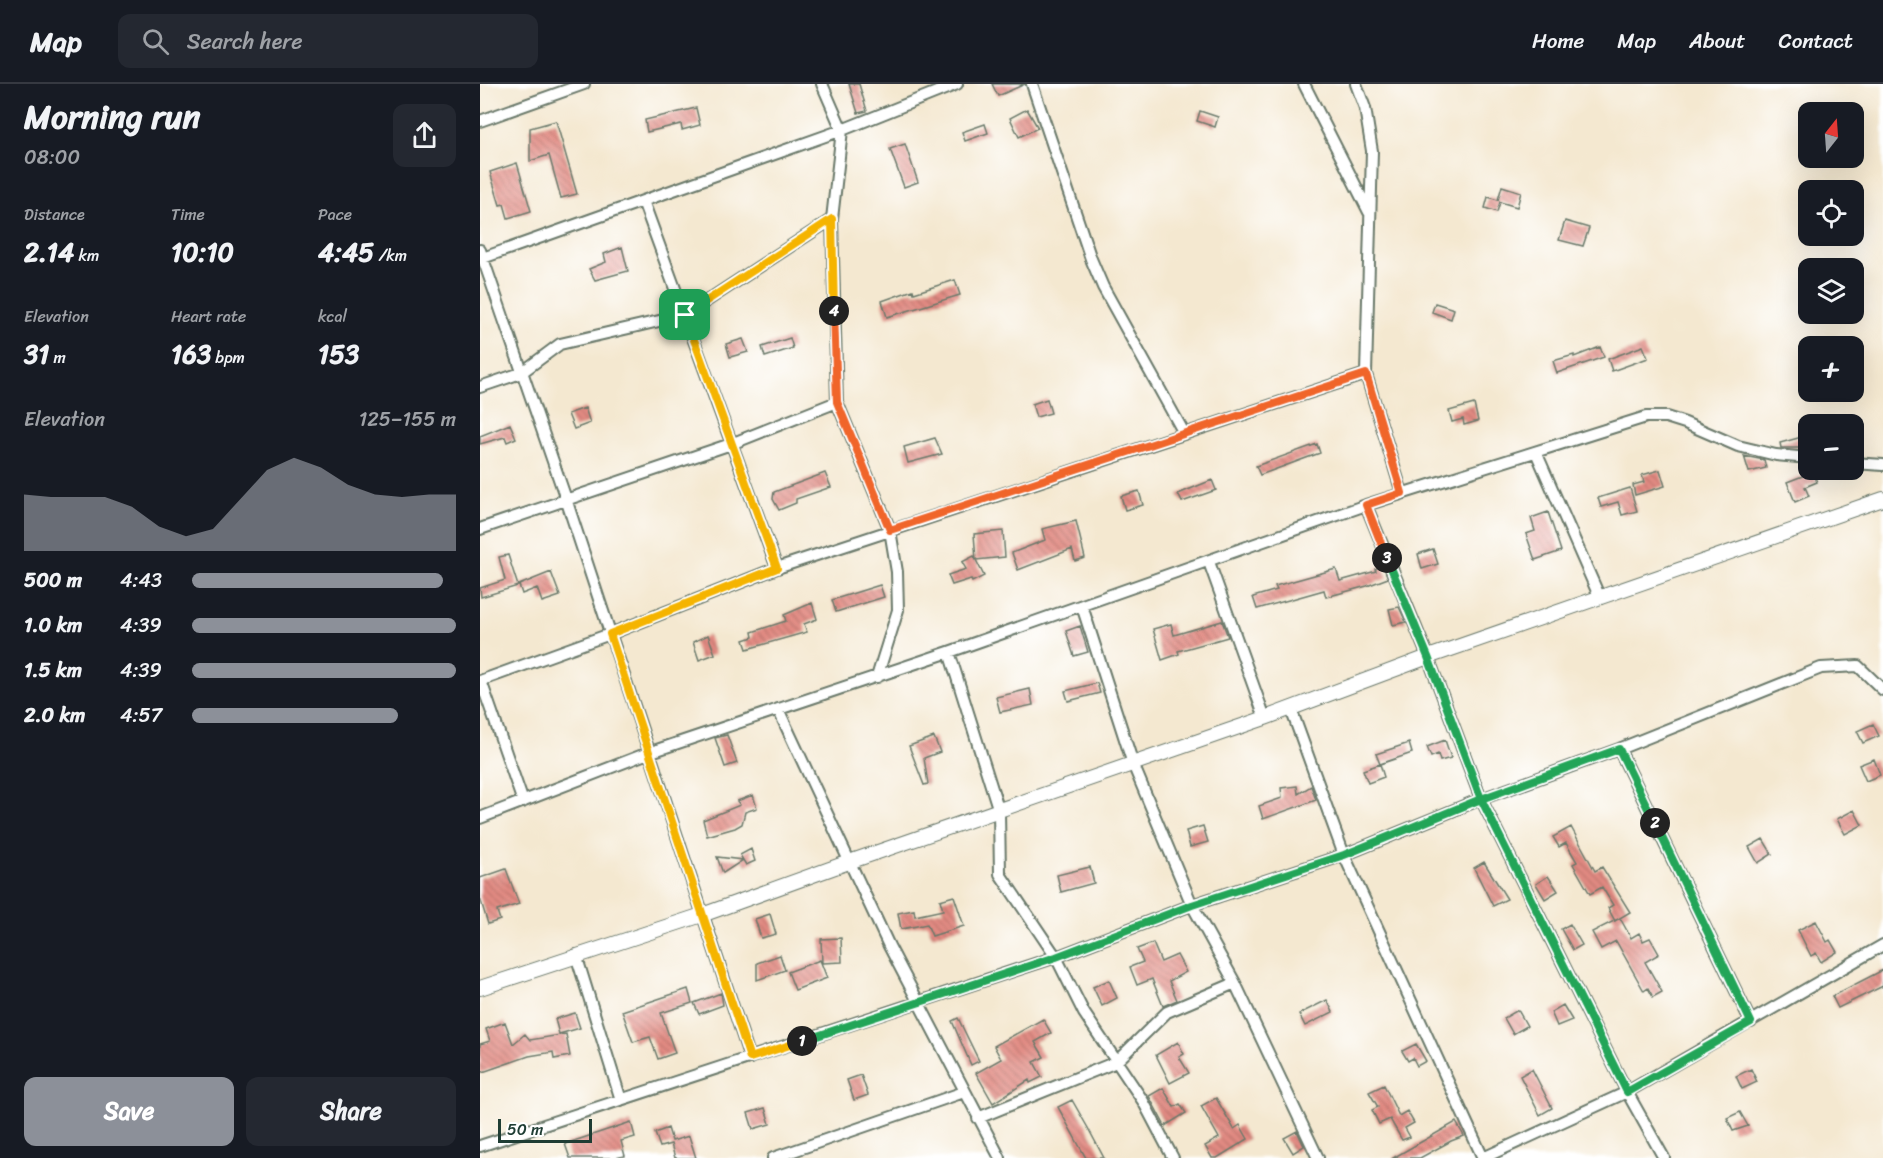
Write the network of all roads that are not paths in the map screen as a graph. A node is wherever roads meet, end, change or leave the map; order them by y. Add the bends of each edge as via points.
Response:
1 (584, 84) edge
2 (822, 84) edge
3 (957, 84) edge
4 (1032, 84) edge
5 (1304, 84) edge
6 (1356, 84) edge
7 (480, 122) edge
8 (842, 130) junction
9 (643, 201) junction
10 (1371, 215) junction
11 (832, 219) junction
12 (481, 255) edge
13 (685, 315) junction
14 (521, 373) junction
15 (1366, 374) junction
16 (480, 387) edge
17 (837, 402) junction
18 (1184, 433) junction
19 (730, 444) junction
20 (1536, 452) junction
21 (1798, 457) edge
22 (1864, 464) edge
23 (1883, 465) edge
24 (1402, 493) junction
25 (566, 499) junction
26 (1883, 499) edge
27 (1366, 505) junction
28 (480, 529) edge
29 (890, 530) junction
30 (1209, 562) junction
31 (777, 568) junction
32 (1600, 598) junction
33 (1082, 606) junction
34 (610, 634) junction
35 (949, 652) junction
36 (1428, 657) junction
37 (877, 677) junction
38 (481, 681) edge
39 (1883, 690) edge
40 (1291, 708) junction
41 (778, 710) junction
42 (1265, 718) junction
43 (1619, 749) junction
44 (648, 753) junction
45 (1133, 764) junction
46 (1481, 799) junction
47 (523, 802) junction
48 (999, 811) junction
49 (480, 818) edge
50 (1344, 855) junction
51 (849, 862) junction
52 (1192, 905) junction
53 (702, 915) junction
54 (1883, 945) edge
55 (576, 955) junction
56 (1056, 957) junction
57 (1235, 983) junction
58 (480, 988) edge
59 (918, 1002) junction
60 (1751, 1022) junction
61 (750, 1058) junction
62 (1116, 1062) junction
63 (964, 1092) junction
64 (1627, 1092) junction
65 (621, 1100) junction
66 (978, 1118) junction
67 (480, 1146) edge
68 (773, 1158) edge
69 (1000, 1158) edge
70 (1173, 1158) edge
71 (1318, 1158) edge
72 (1664, 1158) edge

1 - 7 street
2 - 8 street
3 - 8 street
4 - 18 street via 1103,287
5 - 10 street
6 - 10 street via 1365,108 1372,151
8 - 9 street
8 - 11 street
9 - 12 street
9 - 13 street
10 - 15 street
11 - 13 street
11 - 17 street
12 - 14 street
13 - 14 street via 560,344
13 - 19 street
14 - 16 street
14 - 25 street
15 - 18 street
15 - 24 street
17 - 19 street
17 - 29 street
18 - 29 street
19 - 25 street
19 - 31 street
20 - 21 street via 1646,417 1666,417 1738,446
20 - 24 street
20 - 32 street
22 - 23 street
24 - 27 street
25 - 28 street
25 - 34 street
26 - 32 street
27 - 30 street
27 - 36 street
29 - 31 street
29 - 37 street via 898,610
30 - 33 street
30 - 42 street
31 - 34 street
32 - 36 street
33 - 35 street
33 - 45 street
34 - 38 street
34 - 44 street
35 - 37 street
35 - 48 street
36 - 40 street
36 - 46 street
37 - 41 street
38 - 47 street
39 - 43 street via 1858,666 1821,669
40 - 42 street
40 - 50 street
41 - 44 street
41 - 51 street
42 - 45 street
43 - 46 street
43 - 60 street
44 - 47 street
44 - 53 street
45 - 48 street
45 - 52 street
46 - 50 street
46 - 64 street
47 - 49 street
48 - 51 street
48 - 56 street via 1000,874
50 - 52 street
50 - 64 street via 1483,1158
51 - 53 street
51 - 59 street
52 - 56 street
52 - 57 street
53 - 55 street
53 - 61 street
54 - 60 street
55 - 58 street
55 - 65 street
56 - 59 street
56 - 62 street via 1084,1013
57 - 62 street via 1167,1012
57 - 71 street
59 - 61 street
59 - 63 street
60 - 64 street
61 - 65 street
62 - 66 street
62 - 70 street via 1143,1101
63 - 66 street
63 - 68 street
64 - 72 street
65 - 67 street
66 - 69 street

